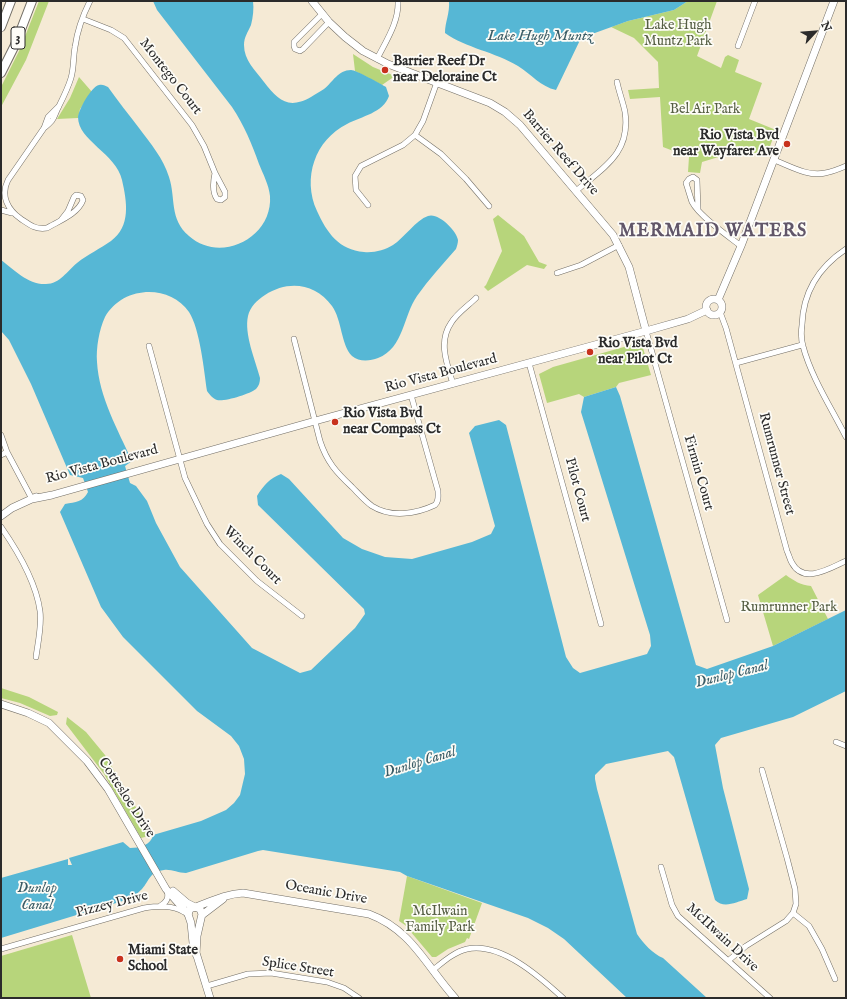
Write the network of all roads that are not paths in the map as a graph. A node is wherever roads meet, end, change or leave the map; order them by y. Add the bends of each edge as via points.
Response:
1 (11, 1) edge
2 (32, 1) edge
3 (90, 1) edge
4 (312, 1) edge
5 (398, 1) edge
6 (755, 1) edge
7 (834, 1) edge
8 (322, 14) junction
9 (83, 19) junction
10 (329, 22) junction
11 (1, 26) edge
12 (738, 46) dead end
13 (377, 59) junction
14 (1, 73) edge
15 (437, 82) junction
16 (616, 82) dead end
17 (415, 135) junction
18 (774, 160) junction
19 (846, 166) edge
20 (214, 174) dead end
21 (8, 180) junction
22 (1, 186) edge
23 (576, 190) junction
24 (6, 202) junction
25 (368, 205) dead end
26 (489, 206) dead end
27 (1, 209) edge
28 (698, 210) junction
29 (15, 215) junction
30 (61, 220) junction
31 (619, 245) junction
32 (741, 246) junction
33 (846, 250) edge
34 (557, 273) dead end
35 (476, 298) dead end
36 (718, 300) junction
37 (707, 310) junction
38 (720, 312) junction
39 (646, 331) junction
40 (294, 338) dead end
41 (802, 345) junction
42 (149, 346) dead end
43 (529, 363) junction
44 (736, 363) junction
45 (452, 384) junction
46 (411, 395) junction
47 (315, 421) junction
48 (1, 435) edge
49 (846, 437) edge
50 (7, 452) junction
51 (1, 455) edge
52 (180, 459) junction
53 (32, 499) junction
54 (1, 516) edge
55 (1, 527) edge
56 (846, 560) edge
57 (302, 616) dead end
58 (727, 620) dead end
59 (601, 624) dead end
60 (36, 657) dead end
61 (1, 704) edge
62 (836, 742) dead end
63 (846, 746) edge
64 (762, 770) dead end
65 (661, 867) dead end
66 (160, 878) junction
67 (166, 889) junction
68 (230, 894) junction
69 (160, 906) junction
70 (196, 907) junction
71 (793, 913) junction
72 (188, 916) junction
73 (201, 916) junction
74 (1, 949) edge
75 (196, 954) junction
76 (728, 960) junction
77 (433, 970) junction
78 (835, 979) dead end
79 (207, 986) junction
80 (210, 998) edge
81 (360, 998) edge
82 (454, 998) edge
83 (563, 998) edge
84 (770, 998) edge

1 - 11 main road, 3
2 - 14 main road, 3
3 - 9 street
4 - 8 street, Barrier Reef Drive
5 - 13 street via 395,24
6 - 12 street
7 - 18 street
8 - 10 street, Barrier Reef Drive
8 - 10 street via 294,42 295,49 300,51
9 - 20 street, Montego Court via 124,38 192,125 204,146
9 - 21 street via 66,94 56,115
10 - 13 street, Barrier Reef Drive via 345,38
13 - 15 street, Barrier Reef Drive
15 - 17 street via 424,121
15 - 23 street, Barrier Reef Drive via 482,99 505,112 528,133
16 - 23 street via 625,111 626,132 622,147 612,161
17 - 25 street via 403,145 361,166 355,176 356,190
17 - 26 street via 441,154
18 - 19 street via 818,174
18 - 32 street
21 - 22 street
21 - 24 street via 4,189
23 - 31 street, Barrier Reef Drive
24 - 27 street
24 - 29 street
27 - 29 street
28 - 28 street via 686,183 693,177 697,180
28 - 32 street
29 - 30 street via 39,229 47,228
30 - 30 street via 74,197 81,196 81,205
31 - 34 street via 581,265
31 - 39 street, Barrier Reef Drive via 629,267
32 - 36 street
33 - 41 street via 823,268 812,284 802,318
35 - 45 street via 451,323 445,338 444,352
36 - 37 street via 710,300 706,305
36 - 38 street via 722,306
37 - 38 street via 712,314
37 - 39 street, Rio Vista Boulevard via 688,319
38 - 44 street, Rumrunner Street
39 - 43 street, Rio Vista Boulevard
39 - 58 street, Firmin Court
40 - 47 street
41 - 44 street
41 - 49 street
42 - 52 street, Winch Court
43 - 45 street, Rio Vista Boulevard
43 - 59 street, Pilot Court
44 - 56 street, Rumrunner Street via 792,564 809,574 827,570
45 - 46 street, Rio Vista Boulevard
46 - 47 street, Rio Vista Boulevard
46 - 47 street via 438,492 438,502 435,505 412,512 404,514 379,510 365,500 329,463
47 - 52 street, Rio Vista Boulevard
48 - 50 street
50 - 51 street
50 - 53 street
52 - 53 street, Rio Vista Boulevard
52 - 57 street, Winch Court via 185,478 207,524 220,544 257,581
53 - 54 street, Rio Vista Boulevard
55 - 60 street via 20,559 38,601 40,618
61 - 66 street, Cottesloe Drive via 42,719 75,748 100,778
62 - 63 street
64 - 71 street via 795,889 796,904
65 - 76 street, McIIwain Drive via 672,905 678,916
66 - 67 street, Cottesloe Drive
66 - 70 street, Cottesloe Drive via 187,903
67 - 69 street, Pizzey Drive via 167,899
67 - 72 street, Cottesloe Drive
68 - 70 street, Oceanic Drive
68 - 73 street
68 - 77 street, Oceanic Drive via 250,894 369,914 388,922 404,934
69 - 72 street, Pizzey Drive via 179,909
69 - 74 street, Pizzey Drive via 139,909
70 - 72 street via 190,909
70 - 73 street via 201,910
71 - 76 street
71 - 78 street via 809,926
72 - 73 street via 195,921
72 - 75 street
73 - 75 street
75 - 79 street
76 - 84 street, McIIwain Drive
77 - 82 street, Oceanic Drive
77 - 83 street via 462,951 486,950 528,968
79 - 80 street
79 - 81 street, Splice Street via 248,974 271,973 327,982 344,988

